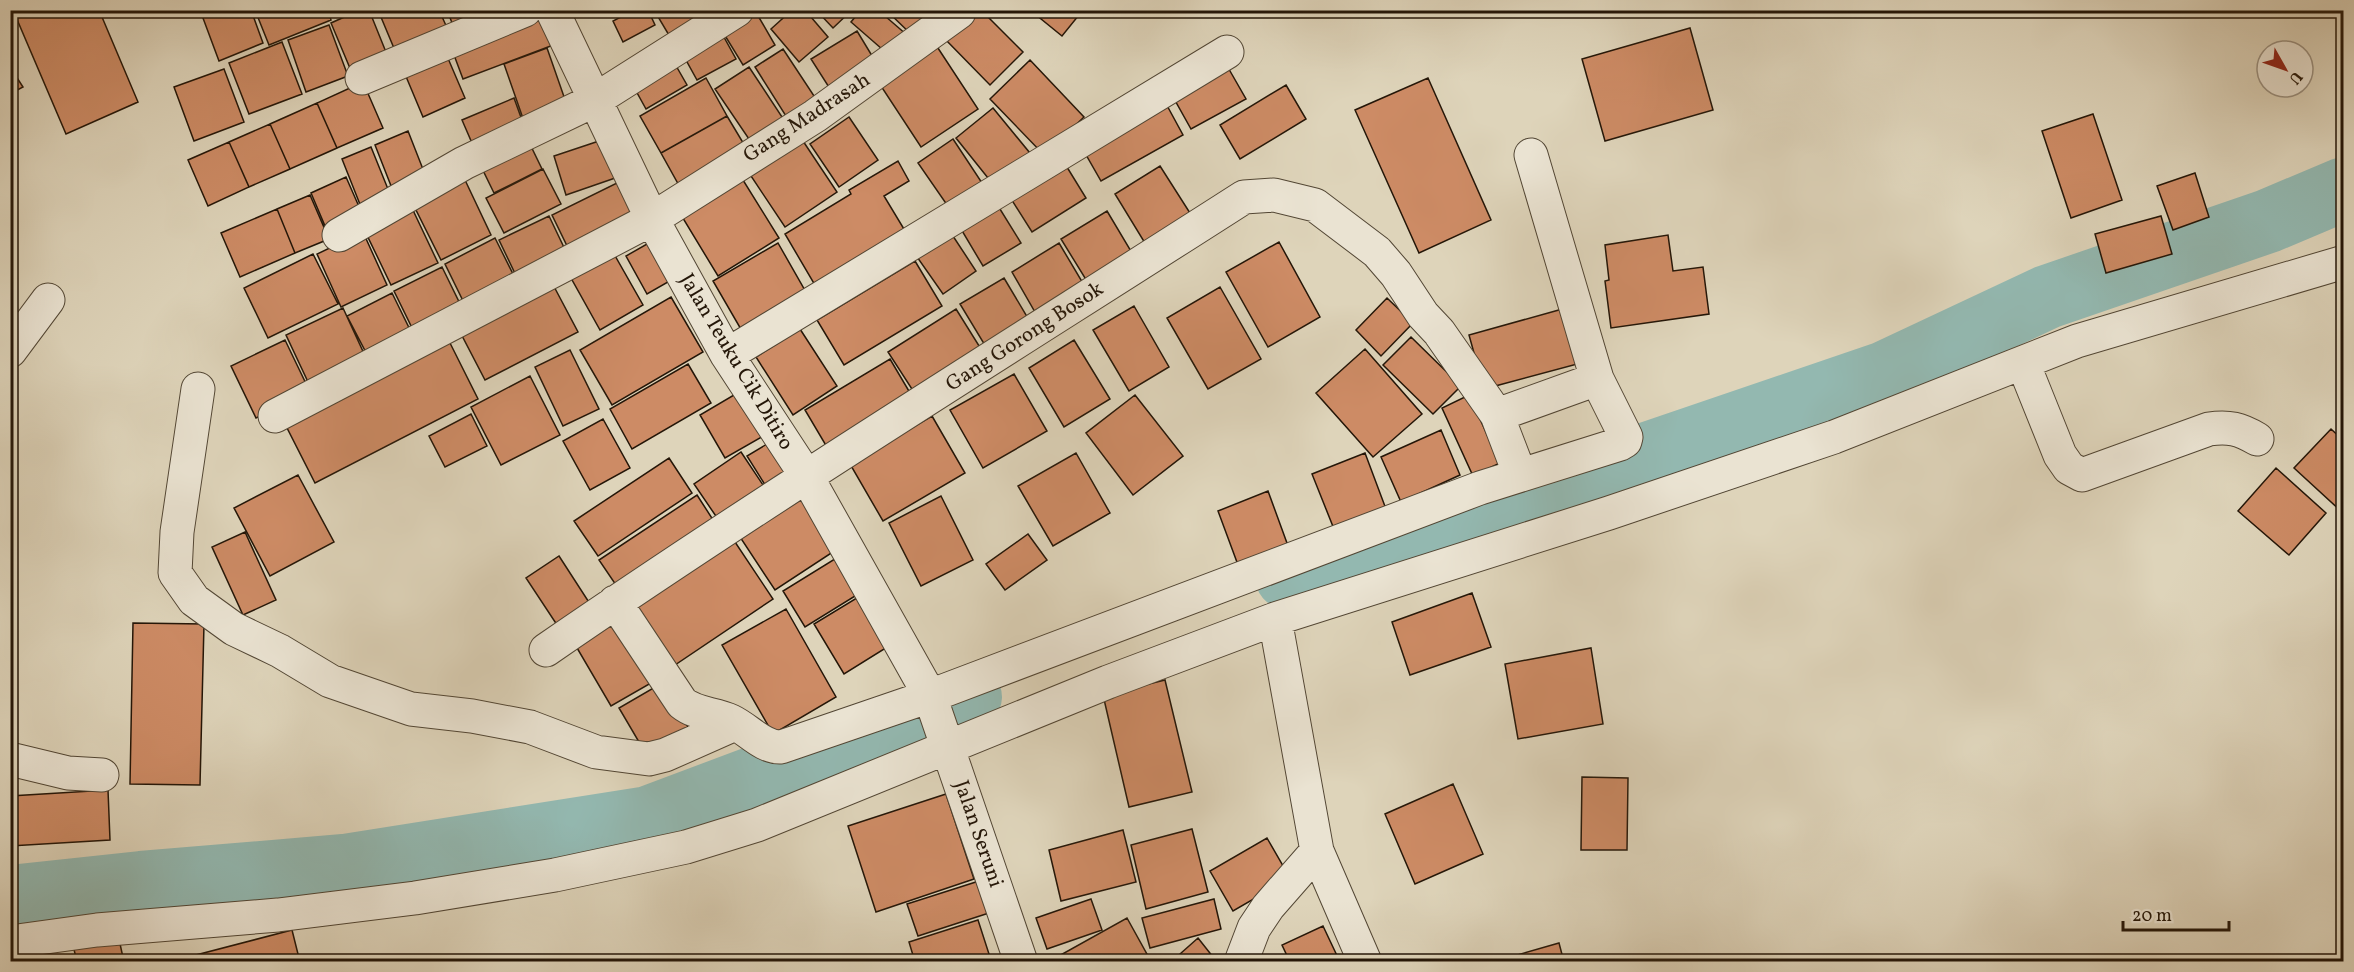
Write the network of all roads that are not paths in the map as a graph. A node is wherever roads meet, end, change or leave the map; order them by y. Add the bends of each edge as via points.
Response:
1 (525, 10) edge
2 (552, 10) edge
3 (737, 10) edge
4 (959, 12) edge
5 (1227, 51) dead end
6 (362, 78) dead end
7 (595, 100) junction
8 (1532, 155) dead end
9 (652, 219) junction
10 (339, 235) dead end
11 (2343, 262) edge
12 (48, 300) dead end
13 (10, 351) edge
14 (727, 355) junction
15 (2023, 363) junction
16 (1597, 379) junction
17 (198, 389) dead end
18 (1497, 415) junction
19 (275, 416) dead end
20 (2257, 439) dead end
21 (1520, 475) junction
22 (807, 477) junction
23 (615, 602) junction
24 (1275, 619) junction
25 (546, 650) dead end
26 (939, 722) junction
27 (735, 724) junction
28 (10, 759) edge
29 (102, 775) dead end
30 (1317, 851) junction
31 (10, 942) edge
32 (1021, 962) edge
33 (1241, 962) edge
34 (1365, 962) edge

1 - 6 street
2 - 7 street, Jalan Teuku Cik Ditiro
3 - 7 street
4 - 9 street, Gang Madrasah via 815,116
5 - 14 street
7 - 9 street, Jalan Teuku Cik Ditiro
7 - 10 street via 464,163
8 - 16 street
9 - 14 street, Jalan Teuku Cik Ditiro
9 - 19 street, Gang Madrasah
11 - 15 street via 2077,341
12 - 13 street
14 - 22 street, Jalan Teuku Cik Ditiro
15 - 20 street via 2060,454 2069,468 2082,475 2209,429 2227,426
15 - 24 street via 1823,441
16 - 18 street
16 - 21 street via 1625,441
17 - 27 street via 177,532 175,573 194,600 234,629 330,681 411,709 530,727 596,752 649,759
18 - 21 street
18 - 22 street, Gang Gorong Bosok via 1396,274 1367,242 1315,205 1274,195 1244,197
21 - 26 street
22 - 23 street, Gang Gorong Bosok
22 - 26 street, Jalan Teuku Cik Ditiro
23 - 25 street, Gang Gorong Bosok
23 - 27 street via 682,703 690,710
24 - 26 street via 1108,681
24 - 30 street
26 - 27 street via 781,747 770,747
26 - 31 street via 882,773 757,825 686,847 555,875 415,898
26 - 32 street, Jalan Seruni
28 - 29 street via 68,773
30 - 33 street via 1268,907 1254,928
30 - 34 street

